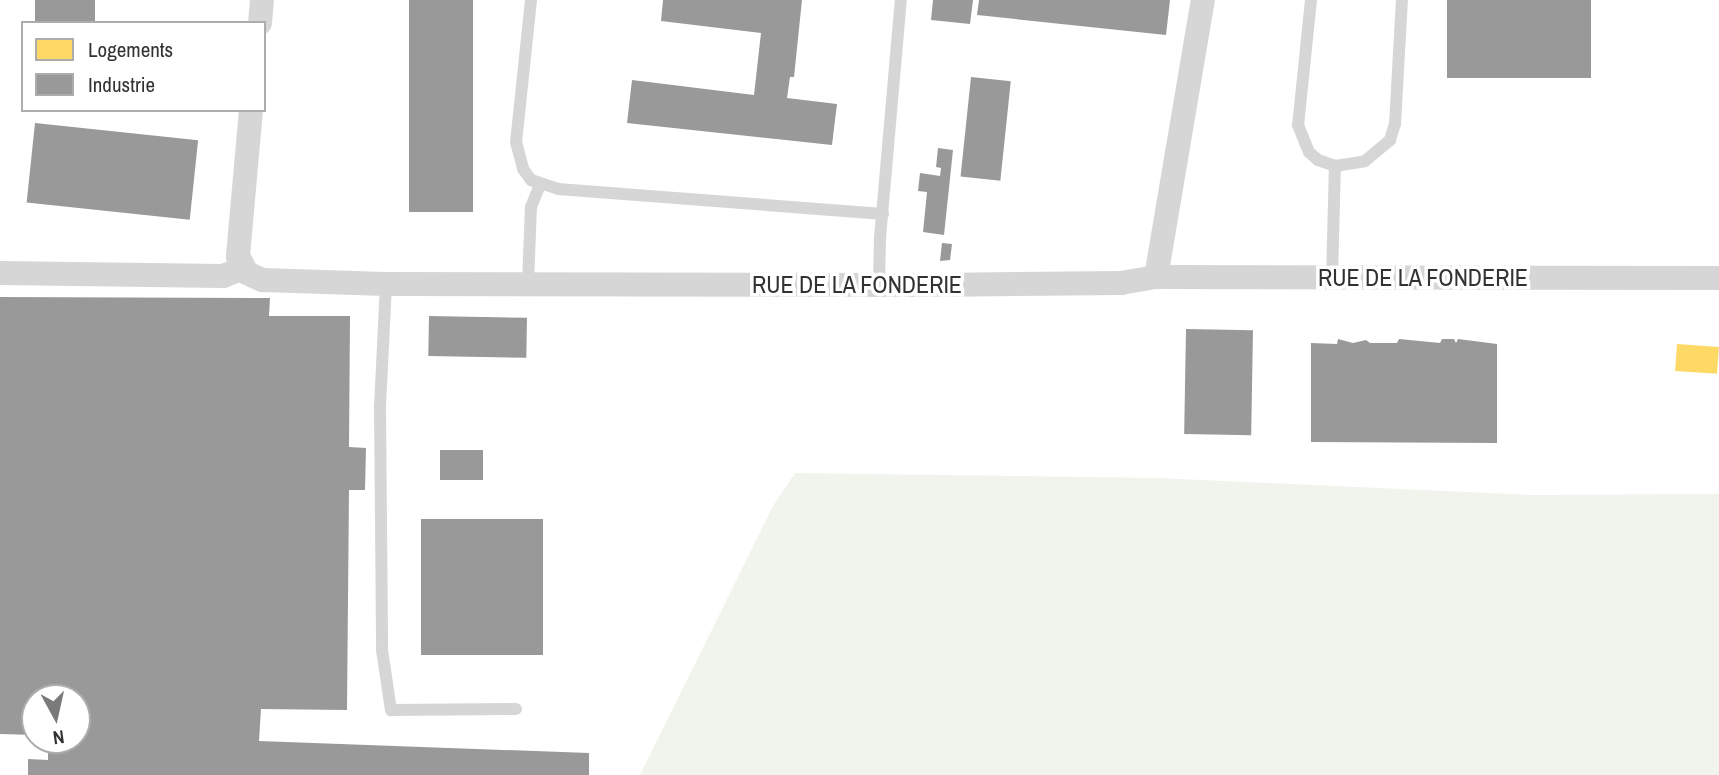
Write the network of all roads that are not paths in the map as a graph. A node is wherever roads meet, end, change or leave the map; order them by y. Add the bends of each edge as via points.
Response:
1 (262, 0) edge
2 (531, 0) edge
3 (901, 0) edge
4 (1203, 0) edge
5 (1311, 0) edge
6 (1402, 0) edge
7 (260, 21) edge
8 (251, 112) edge
9 (1335, 166) junction
10 (540, 185) junction
11 (883, 214) junction
12 (243, 268) junction
13 (0, 273) edge
14 (1156, 277) junction
15 (1332, 278) junction
16 (1719, 278) edge
17 (386, 284) junction
18 (528, 284) junction
19 (879, 285) junction
20 (516, 709) dead end

1 - 7 street
2 - 10 lane via 516,142 523,169
3 - 11 lane
4 - 14 street
5 - 9 lane via 1298,125 1309,152
6 - 9 lane via 1395,124 1390,141 1365,161
8 - 12 street via 238,256
9 - 15 lane
10 - 11 lane
10 - 18 lane via 531,207
11 - 19 lane
12 - 13 street via 223,276
12 - 17 street, RUE DE LA FONDERIE via 262,280
14 - 15 street, RUE DE LA FONDERIE
14 - 19 street, RUE DE LA FONDERIE via 1121,283
15 - 16 street, RUE DE LA FONDERIE
17 - 18 street, RUE DE LA FONDERIE
17 - 20 lane via 380,407 382,650 391,710
18 - 19 street, RUE DE LA FONDERIE

